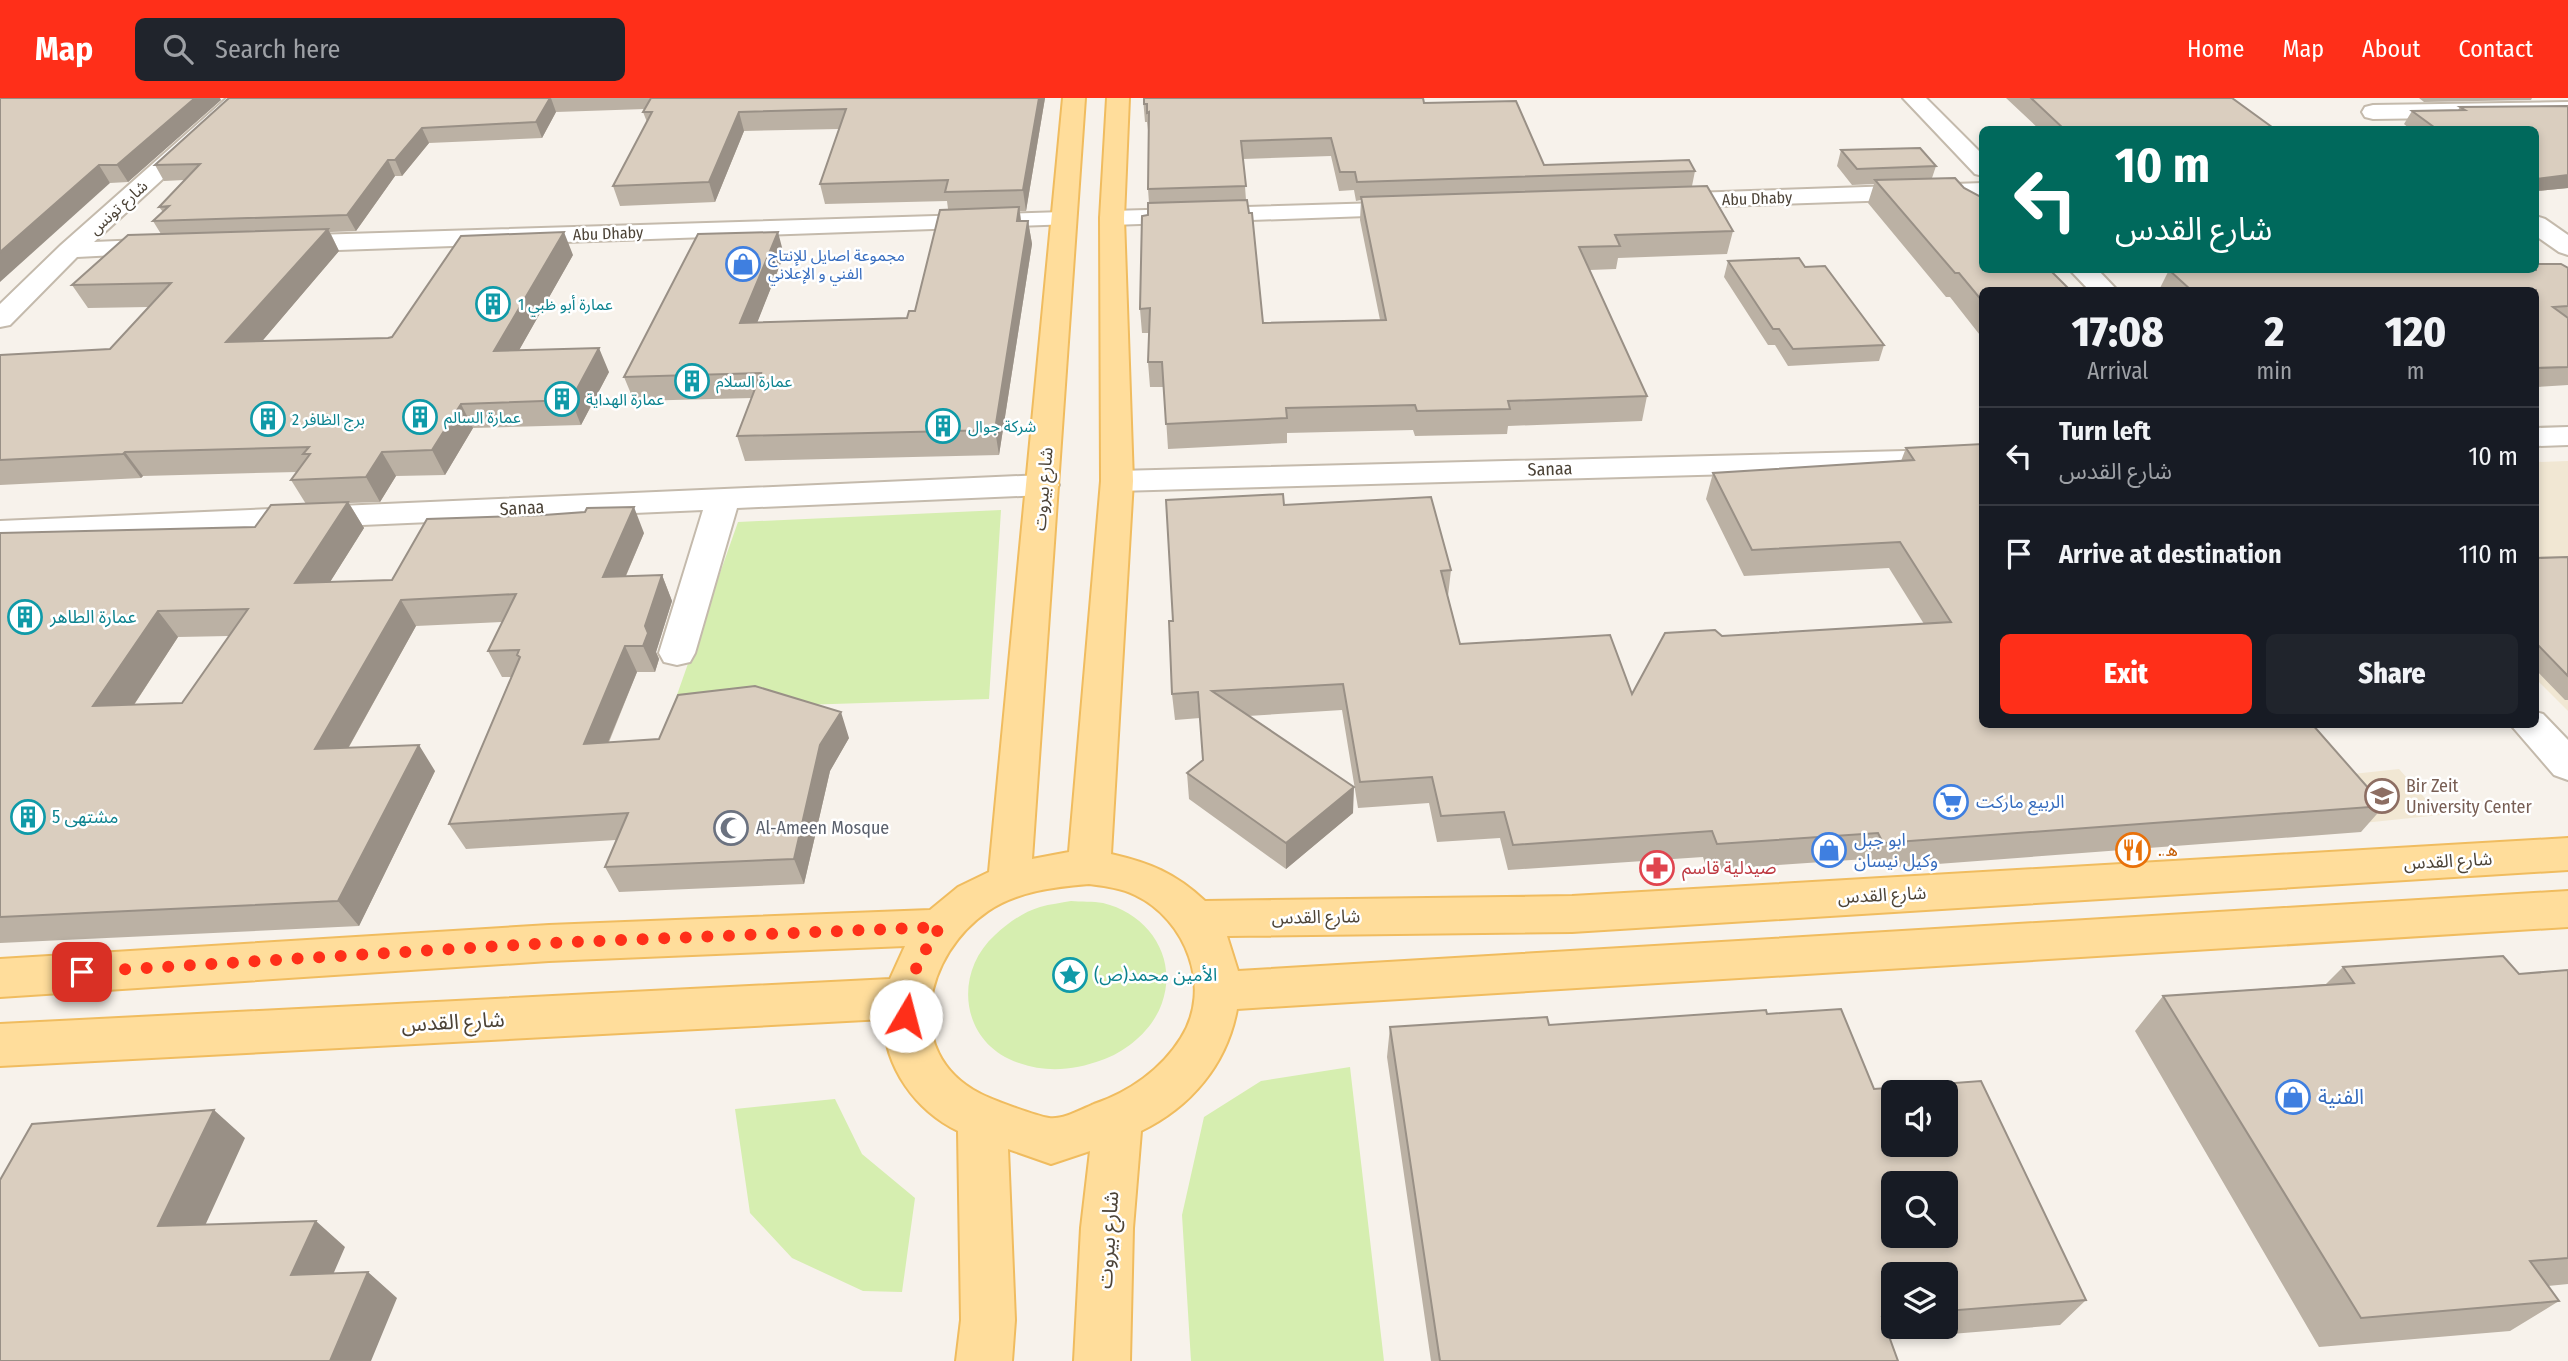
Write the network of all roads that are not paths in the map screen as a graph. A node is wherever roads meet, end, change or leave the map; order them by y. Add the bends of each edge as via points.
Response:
1 (240, 98) edge
2 (1073, 98) edge
3 (1118, 98) edge
4 (2352, 98) edge
5 (1917, 102) edge
6 (2568, 109) edge
7 (2373, 112) junction
8 (2392, 126) edge
9 (1979, 165) edge
10 (1979, 190) edge
11 (1635, 202) edge
12 (1440, 208) edge
13 (1112, 218) junction
14 (1063, 219) junction
15 (2539, 227) edge
16 (252, 244) edge
17 (196, 246) edge
18 (2568, 247) edge
19 (70, 250) junction
20 (2086, 273) edge
21 (2101, 287) edge
22 (0, 319) edge
23 (2568, 436) edge
24 (2539, 437) edge
25 (1979, 458) edge
26 (1117, 481) junction
27 (1043, 485) junction
28 (723, 499) junction
29 (0, 531) edge
30 (677, 653) dead end
31 (2533, 728) edge
32 (2568, 765) edge
33 (2568, 854) edge
34 (1089, 867) junction
35 (1009, 880) junction
36 (2568, 909) edge
37 (1196, 919) junction
38 (940, 927) junction
39 (0, 978) edge
40 (1219, 990) junction
41 (906, 998) junction
42 (0, 1045) edge
43 (1118, 1119) junction
44 (982, 1121) junction
45 (984, 1361) edge
46 (1102, 1361) edge

1 - 19 street, شارع تونس
2 - 14 main road, شارع بيروت
3 - 13 main road
4 - 7 street
5 - 9 street
6 - 7 street
7 - 8 street
10 - 11 street, Abu Dhaby
12 - 13 street
13 - 26 main road
14 - 16 street, Abu Dhaby
14 - 27 main road, شارع بيروت
15 - 18 street
17 - 19 street
19 - 22 street, شارع تونس
20 - 21 street
23 - 24 street
25 - 26 street, Sanaa
26 - 34 main road
27 - 28 street, Sanaa
27 - 35 main road, شارع بيروت
28 - 29 street, Sanaa
28 - 30 street
31 - 32 street
33 - 37 main road, شارع القدس via 1572,914
34 - 35 main road via 1050,869
34 - 37 main road via 1132,876 1168,892
35 - 38 main road via 971,900
36 - 40 main road
37 - 40 main road via 1214,952
38 - 39 main road via 549,943
38 - 41 main road via 918,961
40 - 43 main road via 1211,1028 1191,1064 1159,1095
41 - 42 main road, شارع القدس
41 - 44 main road via 907,1035 920,1069 946,1099
43 - 44 main road via 1051,1141
43 - 46 main road, شارع بيروت via 1107,1228
44 - 45 main road via 988,1320

